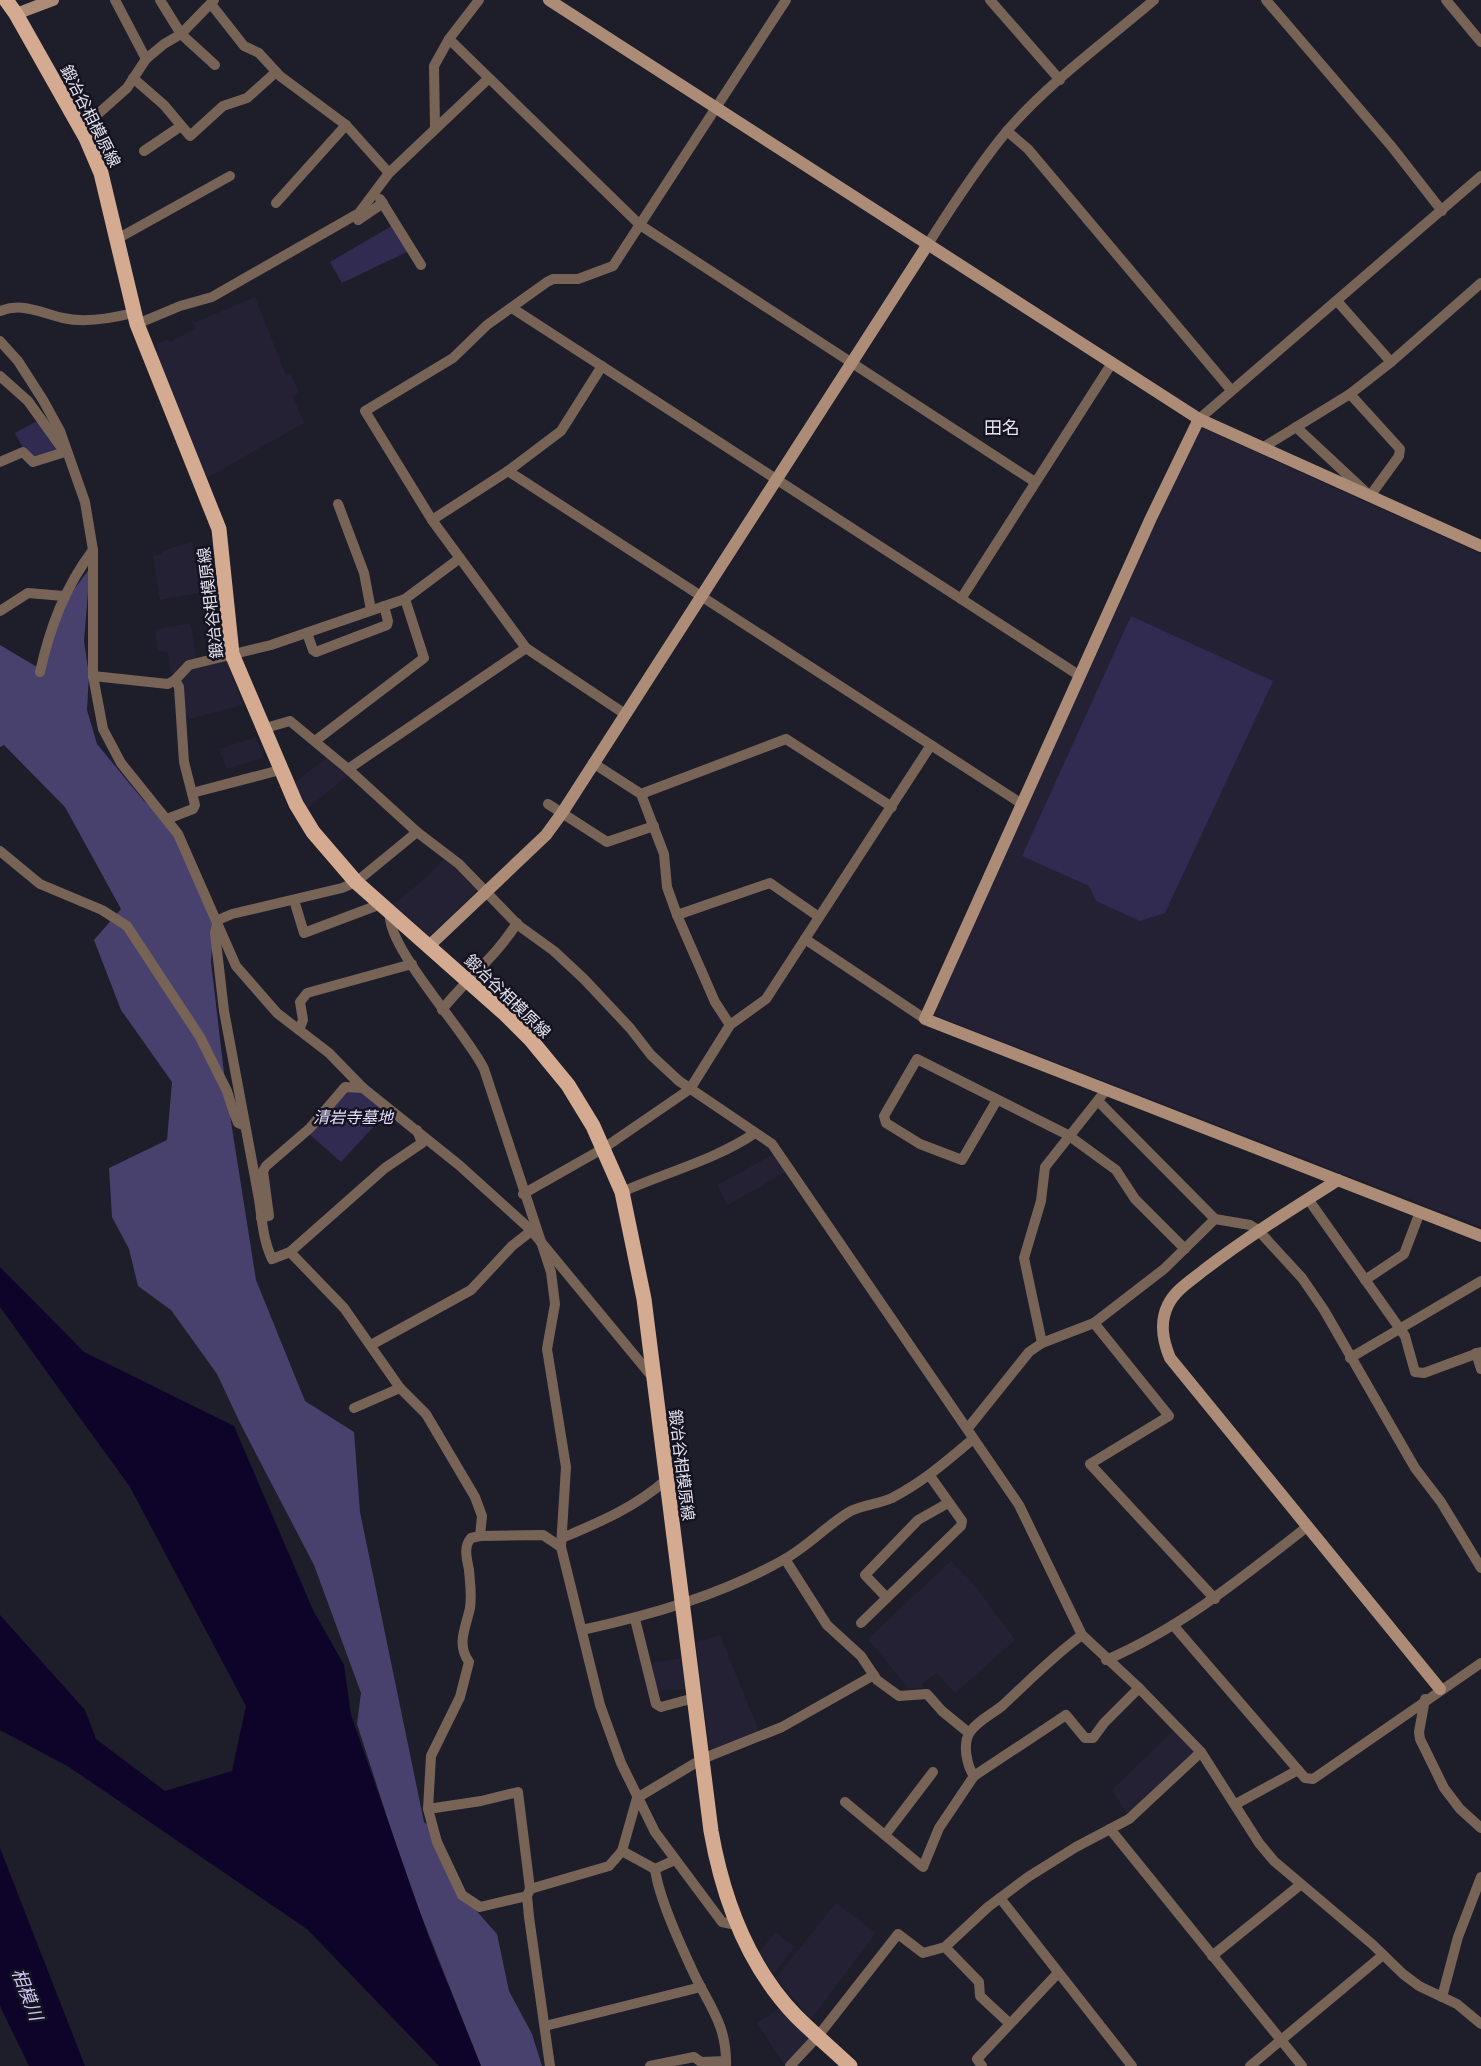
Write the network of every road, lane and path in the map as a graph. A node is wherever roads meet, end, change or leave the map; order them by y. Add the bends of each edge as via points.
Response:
1 (6, 0) edge
2 (53, 0) edge
3 (115, 0) edge
4 (160, 0) edge
5 (479, 0) edge
6 (549, 0) edge
7 (786, 0) edge
8 (990, 0) edge
9 (1154, 0) edge
10 (1266, 0) edge
11 (1446, 0) edge
12 (212, 2) edge
13 (16, 14) junction
14 (181, 34) junction
15 (449, 39) junction
16 (1481, 42) edge
17 (146, 59) junction
18 (214, 65) dead end
19 (276, 72) junction
20 (133, 78) junction
21 (488, 79) junction
22 (1060, 80) junction
23 (717, 108) junction
24 (346, 125) junction
25 (181, 126) junction
26 (435, 128) junction
27 (81, 129) junction
28 (1007, 131) junction
29 (149, 145) dead end
30 (389, 173) junction
31 (230, 176) dead end
32 (1481, 176) edge
33 (374, 192) junction
34 (276, 202) dead end
35 (383, 203) junction
36 (365, 211) junction
37 (1442, 211) junction
38 (640, 225) junction
39 (117, 239) junction
40 (928, 244) junction
41 (421, 265) dead end
42 (1481, 283) edge
43 (1338, 301) junction
44 (512, 309) junction
45 (0, 311) edge
46 (135, 319) junction
47 (0, 341) edge
48 (1391, 362) junction
49 (853, 363) junction
50 (1112, 363) junction
51 (602, 366) junction
52 (0, 376) edge
53 (31, 380) junction
54 (14, 388) junction
55 (1231, 390) junction
56 (0, 393) edge
57 (1350, 394) junction
58 (1199, 419) junction
59 (1296, 428) junction
60 (1262, 448) junction
61 (65, 452) junction
62 (0, 462) edge
63 (508, 471) junction
64 (777, 479) junction
65 (1035, 482) junction
66 (1370, 496) junction
67 (338, 504) dead end
68 (432, 520) junction
69 (1481, 546) edge
70 (93, 550) junction
71 (460, 558) junction
72 (64, 596) junction
73 (701, 597) junction
74 (405, 599) junction
75 (961, 599) junction
76 (384, 606) junction
77 (371, 610) junction
78 (0, 611) edge
79 (307, 633) junction
80 (526, 648) junction
81 (232, 654) junction
82 (40, 672) dead end
83 (93, 676) junction
84 (1080, 676) junction
85 (175, 680) junction
86 (625, 714) junction
87 (262, 729) junction
88 (315, 741) junction
89 (931, 745) junction
90 (593, 763) junction
91 (348, 769) junction
92 (280, 770) junction
93 (192, 793) junction
94 (641, 794) junction
95 (548, 804) dead end
96 (1022, 804) junction
97 (892, 807) junction
98 (562, 813) junction
99 (167, 819) junction
100 (654, 826) junction
101 (417, 832) junction
102 (0, 852) edge
103 (356, 882) junction
104 (486, 892) junction
105 (294, 900) junction
106 (386, 908) junction
107 (677, 915) junction
108 (819, 917) junction
109 (218, 920) junction
110 (517, 923) junction
111 (805, 939) junction
112 (429, 946) junction
113 (412, 964) junction
114 (467, 981) junction
115 (442, 1010) junction
116 (925, 1019) junction
117 (729, 1025) junction
118 (299, 1030) junction
119 (363, 1088) junction
120 (690, 1089) junction
121 (1106, 1090) junction
122 (997, 1100) junction
123 (1098, 1101) junction
124 (245, 1126) junction
125 (417, 1129) junction
126 (755, 1133) junction
127 (1068, 1135) junction
128 (604, 1148) junction
129 (1338, 1180) junction
130 (622, 1192) junction
131 (523, 1194) junction
132 (1308, 1199) junction
133 (1420, 1212) junction
134 (261, 1218) junction
135 (1215, 1219) junction
136 (533, 1229) junction
137 (1258, 1230) junction
138 (1481, 1236) edge
139 (541, 1242) junction
140 (1185, 1249) junction
141 (290, 1252) junction
142 (1365, 1280) junction
143 (1481, 1281) edge
144 (1094, 1323) junction
145 (1399, 1329) junction
146 (1042, 1343) junction
147 (371, 1345) junction
148 (1478, 1352) edge
149 (1350, 1358) junction
150 (1481, 1369) edge
151 (654, 1380) junction
152 (400, 1388) junction
153 (354, 1408) dead end
154 (968, 1428) junction
155 (973, 1439) junction
156 (930, 1476) junction
157 (666, 1480) junction
158 (948, 1503) junction
159 (1308, 1526) junction
160 (480, 1536) junction
161 (561, 1543) junction
162 (785, 1559) junction
163 (1481, 1568) edge
164 (887, 1598) junction
165 (1215, 1599) junction
166 (682, 1603) junction
167 (635, 1619) junction
168 (861, 1623) dead end
169 (1173, 1625) junction
170 (582, 1630) junction
171 (1082, 1635) junction
172 (1106, 1660) junction
173 (1481, 1663) edge
174 (874, 1675) junction
175 (1139, 1688) junction
176 (1440, 1689) junction
177 (694, 1698) junction
178 (1425, 1700) junction
179 (969, 1732) junction
180 (1201, 1752) junction
181 (702, 1759) junction
182 (1298, 1770) junction
183 (933, 1772) dead end
184 (974, 1776) junction
185 (638, 1798) junction
186 (845, 1802) dead end
187 (1236, 1804) junction
188 (428, 1809) junction
189 (1481, 1828) edge
190 (1110, 1829) junction
191 (885, 1835) junction
192 (622, 1851) junction
193 (675, 1860) junction
194 (655, 1869) junction
195 (1481, 1877) edge
196 (1300, 1885) junction
197 (528, 1893) junction
198 (1000, 1898) junction
199 (736, 1925) junction
200 (945, 1947) junction
201 (1383, 1954) junction
202 (1212, 1956) junction
203 (1058, 1972) junction
204 (701, 1987) junction
205 (1442, 1996) junction
206 (1009, 2023) junction
207 (1481, 2024) edge
208 (544, 2026) junction
209 (818, 2037) junction
210 (1281, 2042) junction
211 (726, 2064) edge
212 (550, 2066) edge
213 (650, 2066) edge
214 (790, 2066) edge
215 (850, 2066) edge
216 (982, 2066) edge
217 (1132, 2066) edge
218 (1250, 2066) edge
219 (1302, 2066) edge

1 - 13 main road, 鍛冶谷相模原線
2 - 13 street
3 - 17 street
4 - 14 street
5 - 15 street
6 - 23 street
7 - 23 street
8 - 22 street
9 - 22 street
10 - 37 street
11 - 16 street
12 - 14 street
12 - 19 street via 244,46 259,53
13 - 27 main road, 鍛冶谷相模原線
14 - 17 street
14 - 18 street
15 - 21 street
15 - 26 street via 434,66
17 - 20 street
19 - 24 street
19 - 25 street via 247,98 223,106 190,136
20 - 25 street
20 - 27 street
21 - 26 street
21 - 38 street
22 - 28 street
23 - 38 street
23 - 40 street
24 - 30 street
24 - 34 street
25 - 29 street
26 - 30 street
27 - 39 main road, 鍛冶谷相模原線 via 101,173
28 - 40 street
28 - 55 street via 1028,149
30 - 33 street
31 - 39 street
32 - 37 street
33 - 35 street
33 - 36 street
35 - 36 street
35 - 41 street
36 - 46 street via 212,297
37 - 43 street
38 - 44 street via 613,266 578,279 553,279
38 - 49 street
39 - 46 main road, 鍛冶谷相模原線
40 - 49 street
40 - 50 street
42 - 48 street
43 - 48 street
43 - 55 street
44 - 51 street
44 - 68 street via 488,325 453,358 364,411
45 - 46 street via 17,307 64,319
46 - 81 main road, 鍛冶谷相模原線 via 219,529
47 - 53 street
48 - 57 street
49 - 64 street
49 - 65 street
50 - 58 street
50 - 65 street
51 - 63 street via 561,431
51 - 64 street
52 - 54 street
53 - 54 street
53 - 61 street via 60,431
54 - 56 street
54 - 61 street
55 - 58 street
57 - 59 street
57 - 66 street via 1400,449
58 - 60 street
58 - 84 street
59 - 60 street
59 - 66 street
60 - 66 street
61 - 62 street via 33,462 23,452
61 - 70 street via 85,502
63 - 68 street
63 - 73 street
64 - 73 street
64 - 75 street
65 - 75 street
66 - 69 street
67 - 77 street via 364,573
68 - 71 street
70 - 72 street
70 - 83 street
71 - 74 street
71 - 80 street
72 - 78 street via 28,593
72 - 82 street via 49,631
73 - 86 street
73 - 89 street
74 - 76 street
74 - 88 street via 424,658
75 - 84 street
76 - 77 street
76 - 79 street via 387,625 316,651
77 - 79 street
79 - 81 street
80 - 86 street
80 - 91 street
81 - 85 street via 189,665
81 - 87 main road, 鍛冶谷相模原線
83 - 85 street via 168,684
83 - 99 street via 98,711 112,748
84 - 96 street
85 - 93 street via 179,687 184,762
86 - 90 street
87 - 88 street via 290,721
87 - 92 main road, 鍛冶谷相模原線
88 - 91 street
89 - 96 street
89 - 97 street
90 - 94 street
90 - 98 street
91 - 101 street
92 - 93 street
92 - 103 main road, 鍛冶谷相模原線 via 313,832
93 - 99 street via 193,808
94 - 97 street via 786,739
94 - 100 street
95 - 98 street
96 - 116 street
97 - 108 street
98 - 100 street via 607,843
98 - 104 street via 546,835
99 - 109 street via 178,834
100 - 107 street
101 - 103 street
101 - 104 street via 459,864
102 - 124 street via 40,884 102,910 127,926 200,1037 238,1123
103 - 105 street
103 - 106 main road, 鍛冶谷相模原線
104 - 110 street
104 - 112 street
105 - 106 street via 304,933
105 - 109 street
106 - 112 main road, 鍛冶谷相模原線
106 - 113 street via 391,930
107 - 108 street via 770,884
107 - 117 street
108 - 111 street
109 - 118 street via 236,966 277,1013
109 - 124 street via 215,933 224,1011
110 - 114 street via 501,948
110 - 120 street via 584,979 651,1055
111 - 116 street
111 - 117 street via 766,999
112 - 114 main road, 鍛冶谷相模原線
113 - 115 street
113 - 118 street via 307,993 300,1002 303,1020
114 - 115 street
114 - 128 main road, 鍛冶谷相模原線 via 555,1067
115 - 131 street via 484,1069
116 - 121 street
117 - 120 street
118 - 119 street via 348,1070
119 - 125 street
119 - 134 street via 345,1087 310,1128 266,1166 263,1171 269,1216
120 - 126 street
120 - 128 street
121 - 123 street
121 - 129 street
122 - 122 street via 916,1059 884,1116 886,1123 920,1144 962,1160
122 - 127 street
123 - 127 street
123 - 135 street
124 - 134 street
125 - 136 street
125 - 141 street via 422,1143 385,1168
126 - 130 street via 729,1151
126 - 154 street via 772,1144 925,1371
127 - 140 street via 1116,1170 1135,1199
127 - 146 street via 1045,1167 1041,1201 1024,1257
128 - 130 main road, 鍛冶谷相模原線
128 - 131 street
129 - 132 street
129 - 133 street
130 - 151 main road, 鍛冶谷相模原線 via 634,1240
131 - 136 street
132 - 137 street
132 - 142 street
133 - 138 street
133 - 142 street via 1404,1254
134 - 141 street via 272,1259
135 - 137 street
135 - 140 street
136 - 139 street
136 - 147 street via 466,1294
137 - 149 street via 1302,1278
137 - 159 street via 1181,1288 1168,1304 1162,1330 1164,1344 1170,1358
139 - 151 street
139 - 161 street via 555,1293 547,1343 566,1467
140 - 144 street
141 - 147 street via 344,1308
142 - 145 street
143 - 145 street
144 - 146 street
144 - 165 street via 1169,1416 1090,1464
145 - 148 street via 1405,1336 1415,1372 1424,1373
145 - 149 street
146 - 154 street via 1029,1352
147 - 152 street
148 - 150 street
149 - 163 street via 1415,1468
151 - 157 main road, 鍛冶谷相模原線
152 - 153 street
152 - 160 street via 426,1414 468,1482 482,1516
154 - 155 street
155 - 156 street
155 - 171 street via 1027,1518
156 - 158 street
156 - 162 street via 873,1506 852,1510
157 - 161 street via 641,1501
157 - 166 main road, 鍛冶谷相模原線
158 - 164 street via 962,1521 961,1526
158 - 164 street via 918,1520 865,1575
159 - 165 street
159 - 176 street
160 - 161 street via 543,1535
160 - 188 street via 471,1538 466,1548 470,1610 461,1637 469,1662 460,1697 431,1756
161 - 170 street
162 - 166 street via 714,1593
162 - 174 street via 827,1625 861,1656
164 - 168 street
165 - 169 street
166 - 167 street
166 - 177 main road, 鍛冶谷相模原線
167 - 170 street
167 - 177 street via 656,1704 661,1707
169 - 172 street via 1149,1641
169 - 182 street
170 - 185 street via 600,1705
171 - 172 street
171 - 179 street via 1054,1655
172 - 175 street
173 - 176 street
174 - 179 street via 899,1696 927,1694
174 - 181 street via 782,1727
175 - 180 street
175 - 184 street via 1093,1738 1084,1738 1066,1714
176 - 178 street
177 - 181 main road, 鍛冶谷相模原線
178 - 182 street via 1313,1779 1305,1778
178 - 189 street via 1420,1739 1444,1788
179 - 184 street via 968,1768
180 - 187 street
180 - 190 street via 1130,1819
181 - 185 street
181 - 199 main road, 鍛冶谷相模原線 via 716,1859
182 - 187 street
183 - 191 street
184 - 191 street via 939,1828 923,1867
185 - 192 street
185 - 193 street
186 - 191 street
187 - 196 street via 1259,1844
188 - 197 street via 437,1842 462,1894 480,1907
188 - 197 street via 518,1792
190 - 198 street
190 - 202 street
192 - 194 street
192 - 197 street via 609,1866
193 - 194 street
193 - 199 street via 722,1922
194 - 204 street via 679,1940
195 - 205 street via 1458,1937
196 - 201 street
196 - 202 street
197 - 208 street
198 - 200 street
198 - 203 street
199 - 209 main road, 鍛冶谷相模原線 via 780,1997
200 - 206 street via 979,1982 980,1996
200 - 209 street via 923,1953 898,1934
201 - 205 street via 1419,1986
201 - 210 street
202 - 210 street
203 - 206 street
203 - 217 street
204 - 208 street
204 - 211 street via 721,2025
205 - 207 street
206 - 216 street via 977,2059
208 - 212 street
209 - 214 street
209 - 215 main road, 鍛冶谷相模原線
210 - 218 street
210 - 219 street
211 - 213 street via 701,2062 694,2057

